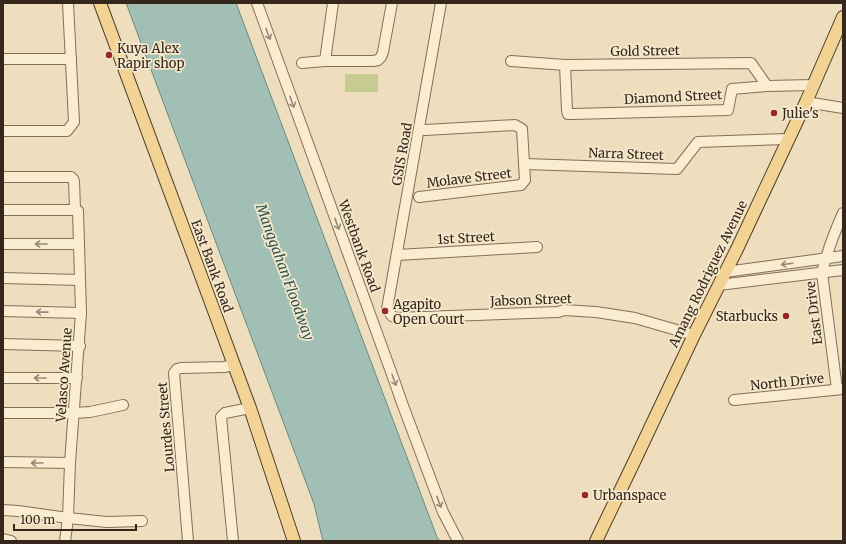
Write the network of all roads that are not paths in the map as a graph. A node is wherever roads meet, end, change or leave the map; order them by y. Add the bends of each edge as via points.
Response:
1 (68, 3) edge
2 (100, 3) edge
3 (257, 3) edge
4 (333, 3) edge
5 (392, 3) edge
6 (442, 3) edge
7 (843, 17) edge
8 (3, 59) edge
9 (71, 59) junction
10 (325, 61) junction
11 (511, 61) dead end
12 (302, 63) dead end
13 (566, 65) junction
14 (767, 86) junction
15 (813, 86) junction
16 (806, 102) junction
17 (843, 108) edge
18 (425, 130) dead end
19 (3, 131) edge
20 (787, 140) junction
21 (524, 164) junction
22 (3, 177) edge
23 (419, 197) dead end
24 (3, 210) edge
25 (76, 210) junction
26 (843, 213) edge
27 (3, 244) edge
28 (79, 244) junction
29 (537, 246) dead end
30 (397, 255) junction
31 (843, 256) edge
32 (826, 259) junction
33 (843, 270) edge
34 (725, 272) junction
35 (822, 273) junction
36 (3, 278) edge
37 (80, 280) junction
38 (719, 285) junction
39 (387, 309) junction
40 (3, 311) edge
41 (81, 313) junction
42 (370, 315) junction
43 (694, 335) junction
44 (3, 344) edge
45 (80, 346) junction
46 (234, 365) junction
47 (3, 378) edge
48 (77, 378) junction
49 (840, 389) edge
50 (734, 400) dead end
51 (123, 405) dead end
52 (250, 408) junction
53 (74, 413) junction
54 (3, 414) edge
55 (3, 462) edge
56 (70, 463) junction
57 (3, 510) edge
58 (68, 518) junction
59 (142, 520) dead end
60 (3, 539) edge
61 (11, 541) edge
62 (65, 541) edge
63 (188, 541) edge
64 (233, 541) edge
65 (294, 541) edge
66 (458, 541) edge
67 (596, 541) edge

1 - 9 street
2 - 46 main road, East Bank Road
3 -> 42 street, Westbank Road
4 - 10 street
5 - 10 street via 383,52 378,60
6 - 30 street, GSIS Road
7 - 15 main road, Amang Rodriguez Avenue
8 - 9 street
9 - 19 street via 74,122 67,131
10 - 12 street
11 - 13 street, Gold Street
13 - 14 street, Gold Street via 751,63
13 - 14 street, Diamond Street via 568,114 728,110 732,89
14 - 15 street, Diamond Street
15 - 16 main road, Amang Rodriguez Avenue
16 - 17 street
16 - 20 main road, Amang Rodriguez Avenue
18 - 21 street via 515,125 522,129
20 - 21 street, Narra Street via 698,142 677,169
20 - 34 main road, Amang Rodriguez Avenue
21 - 23 street, Molave Street via 525,180 521,185
22 - 25 street, Velasco Avenue via 71,177 74,181
24 - 25 street
25 - 28 street, Velasco Avenue
26 - 32 street, East Drive
28 -> 27 street
28 - 37 street, Velasco Avenue
29 - 30 street, 1st Street
30 - 39 street, GSIS Road
31 - 32 street
32 -> 34 street
32 - 35 street, East Drive
33 - 35 street
34 - 38 main road, Amang Rodriguez Avenue
35 - 38 street
35 - 49 street, East Drive
36 - 37 street
37 - 41 street, Velasco Avenue
38 - 43 main road, Amang Rodriguez Avenue
39 - 42 street
39 - 43 street, Jabson Street via 396,318 564,310 596,312 635,318
41 -> 40 street
41 - 45 street, Velasco Avenue
42 -> 66 street, Westbank Road via 443,512
43 - 67 main road, Amang Rodriguez Avenue
44 - 45 street
45 - 48 street, Velasco Avenue
46 - 52 main road, East Bank Road
46 - 63 street, Lourdes Street via 181,368 174,373
48 -> 47 street
48 - 53 street, Velasco Avenue
49 - 50 street, North Drive
51 - 53 street
52 - 64 street via 225,413 221,417
52 - 65 main road, East Bank Road
53 - 54 street
53 - 56 street, Velasco Avenue
56 -> 55 street
56 - 58 street, Velasco Avenue
57 - 58 street
58 - 59 street via 107,522
58 - 62 street, Velasco Avenue
60 - 61 street

